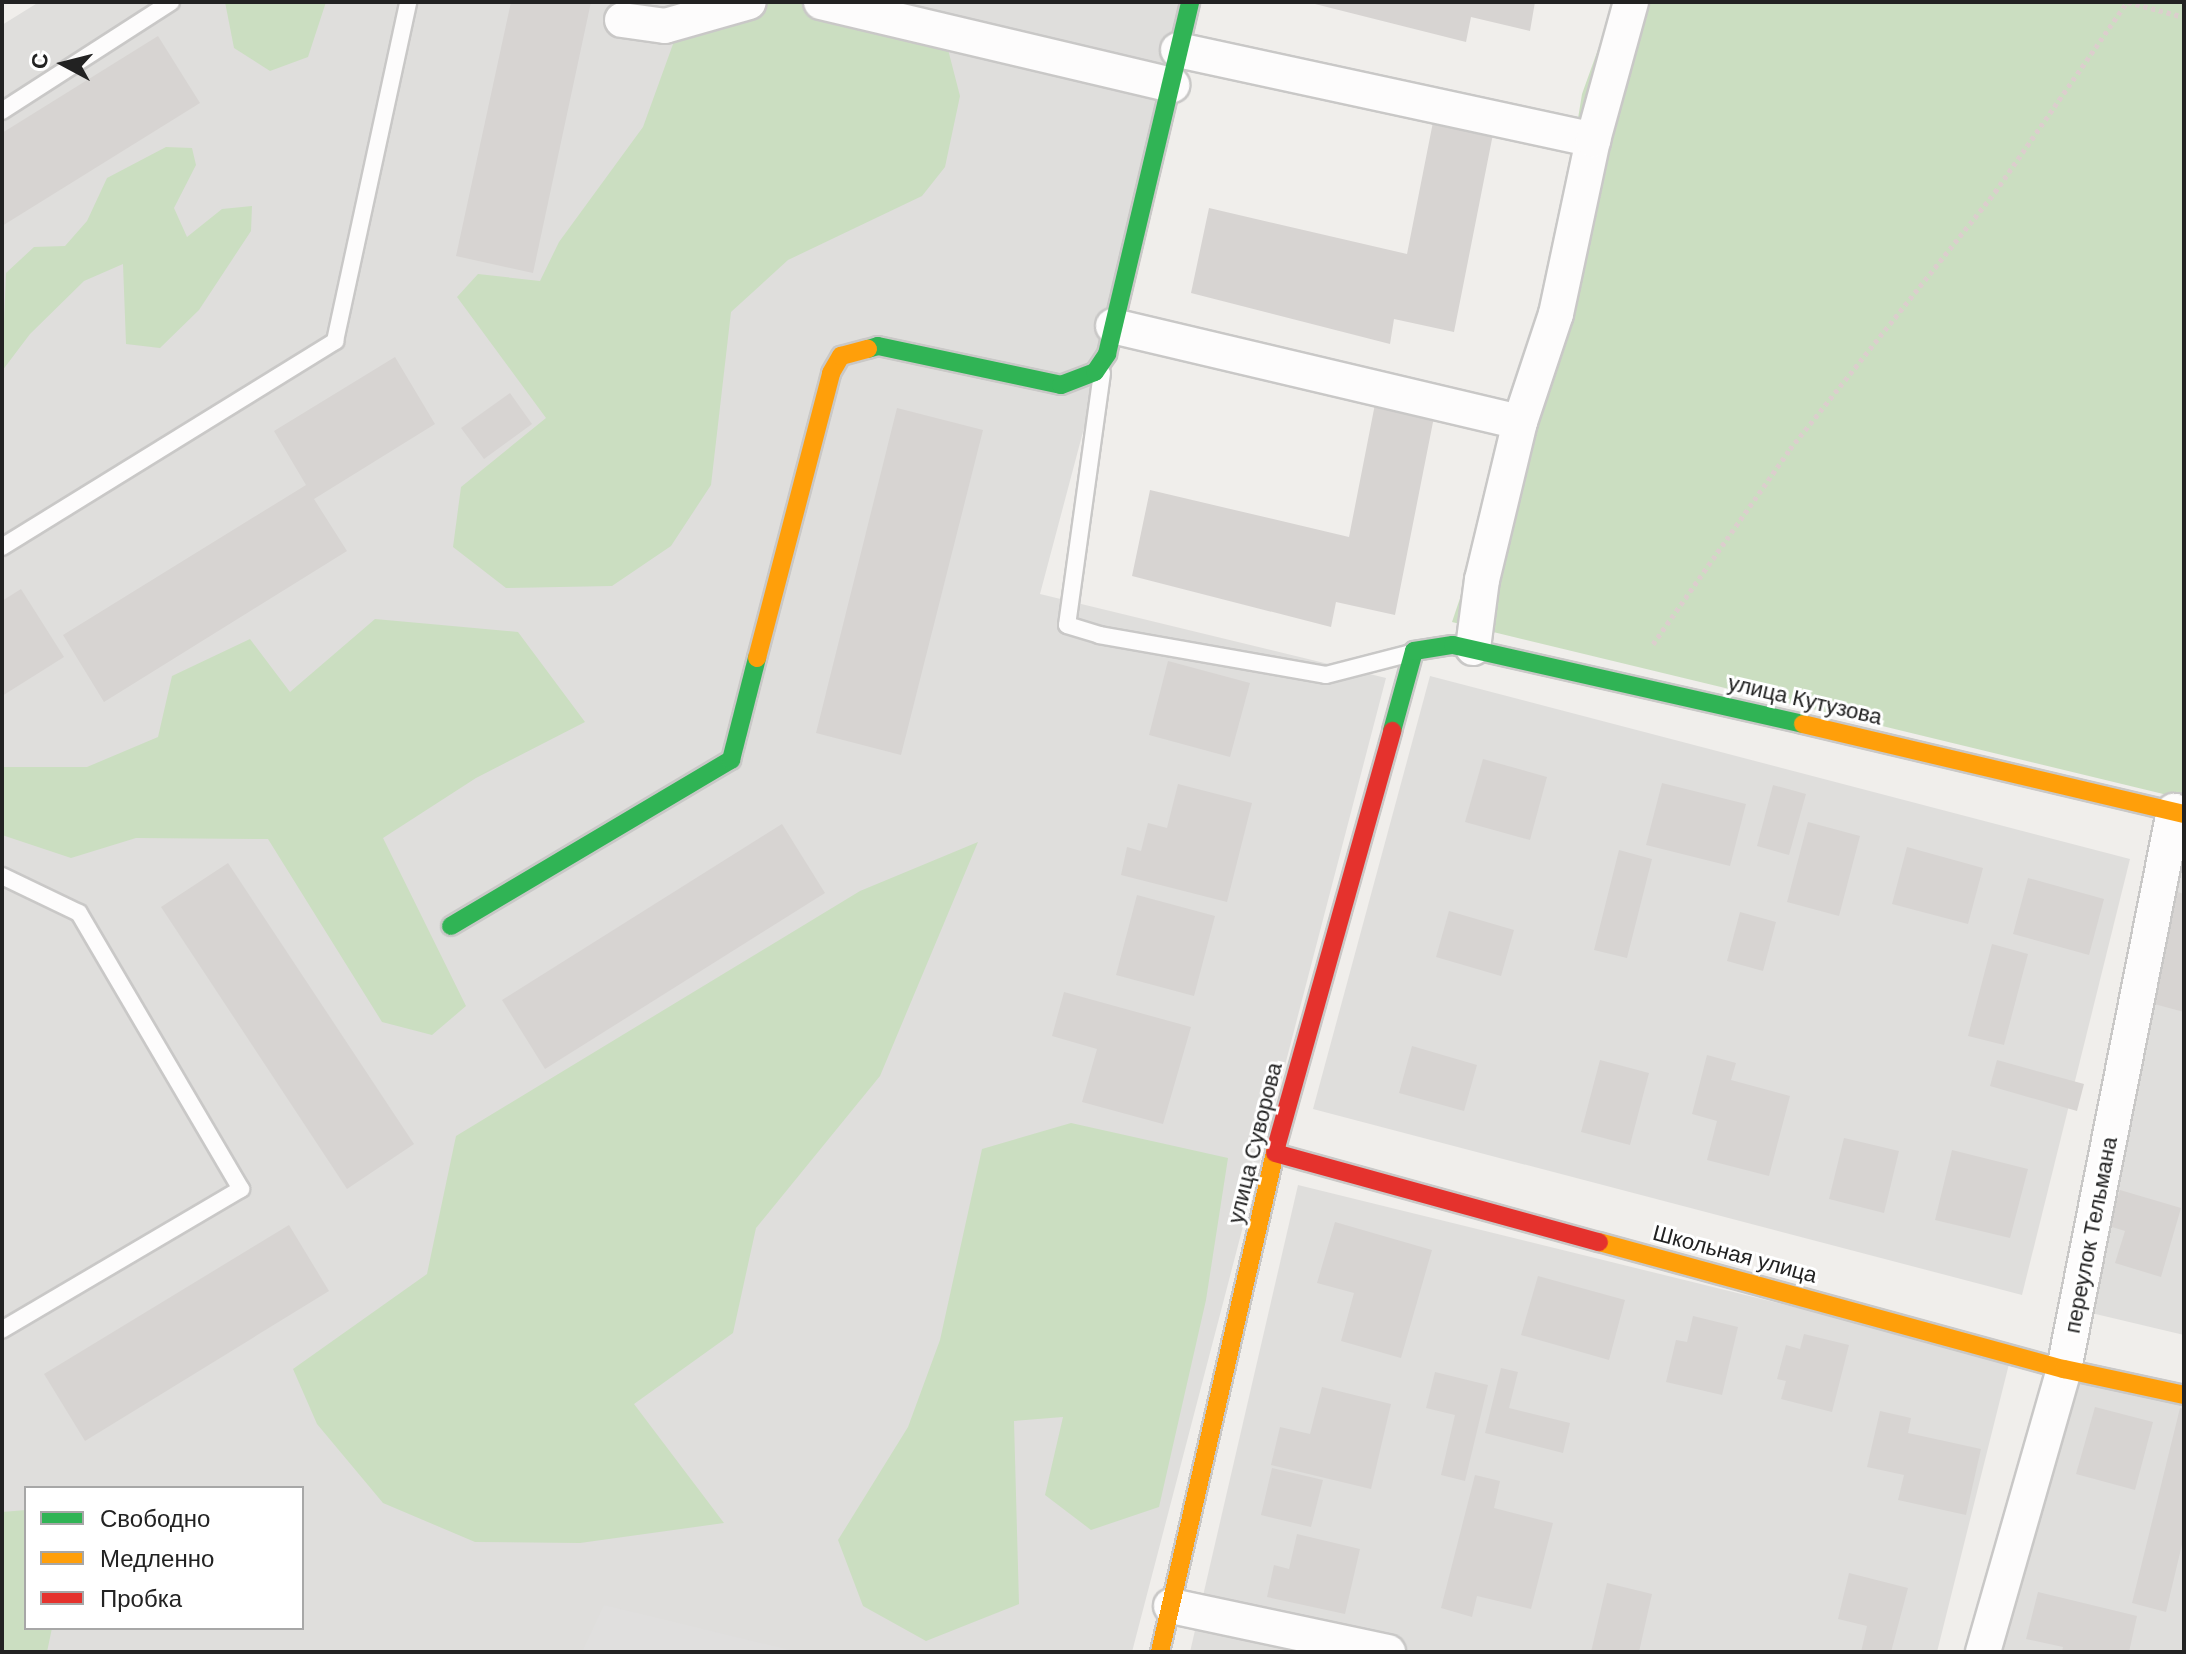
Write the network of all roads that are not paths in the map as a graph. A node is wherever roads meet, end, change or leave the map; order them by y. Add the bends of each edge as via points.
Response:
1 (171, 2) edge
2 (408, 2) edge
3 (749, 2) edge
4 (821, 2) edge
5 (1190, 2) edge
6 (1631, 2) edge
7 (622, 20) dead end
8 (1178, 50) junction
9 (1172, 85) junction
10 (2, 111) edge
11 (1593, 140) junction
12 (1113, 326) junction
13 (1103, 359) junction
14 (1520, 422) junction
15 (2, 547) edge
16 (1473, 648) junction
17 (1414, 651) junction
18 (2179, 813) edge
19 (2, 876) edge
20 (451, 926) dead end
21 (1275, 1153) junction
22 (2, 1330) edge
23 (2064, 1369) junction
24 (2184, 1395) edge
25 (1171, 1606) junction
26 (1160, 1652) edge
27 (1388, 1652) edge
28 (1983, 1652) edge

1 - 10 lane
2 - 15 lane via 335,341
3 - 7 street via 665,26
4 - 9 street
5 - 8 street
6 - 11 street
8 - 9 street
8 - 11 street
9 - 12 street
11 - 14 street via 1556,314
12 - 13 street
12 - 14 street
13 - 17 lane via 1067,625 1326,675 1399,660
13 - 20 street via 1095,372 1061,385 878,346 841,356 831,373 731,760
14 - 16 street via 1482,580
16 - 17 street, улица Кутузова
16 - 18 street, улица Кутузова
17 - 21 street, улица Суворова
18 - 23 street, переулок Тельмана
19 - 22 lane via 79,913 241,1189
21 - 23 street, Школьная улица
21 - 25 street, улица Суворова
23 - 24 street, Школьная улица
23 - 28 street, переулок Тельмана
25 - 26 street, улица Суворова
25 - 27 street

